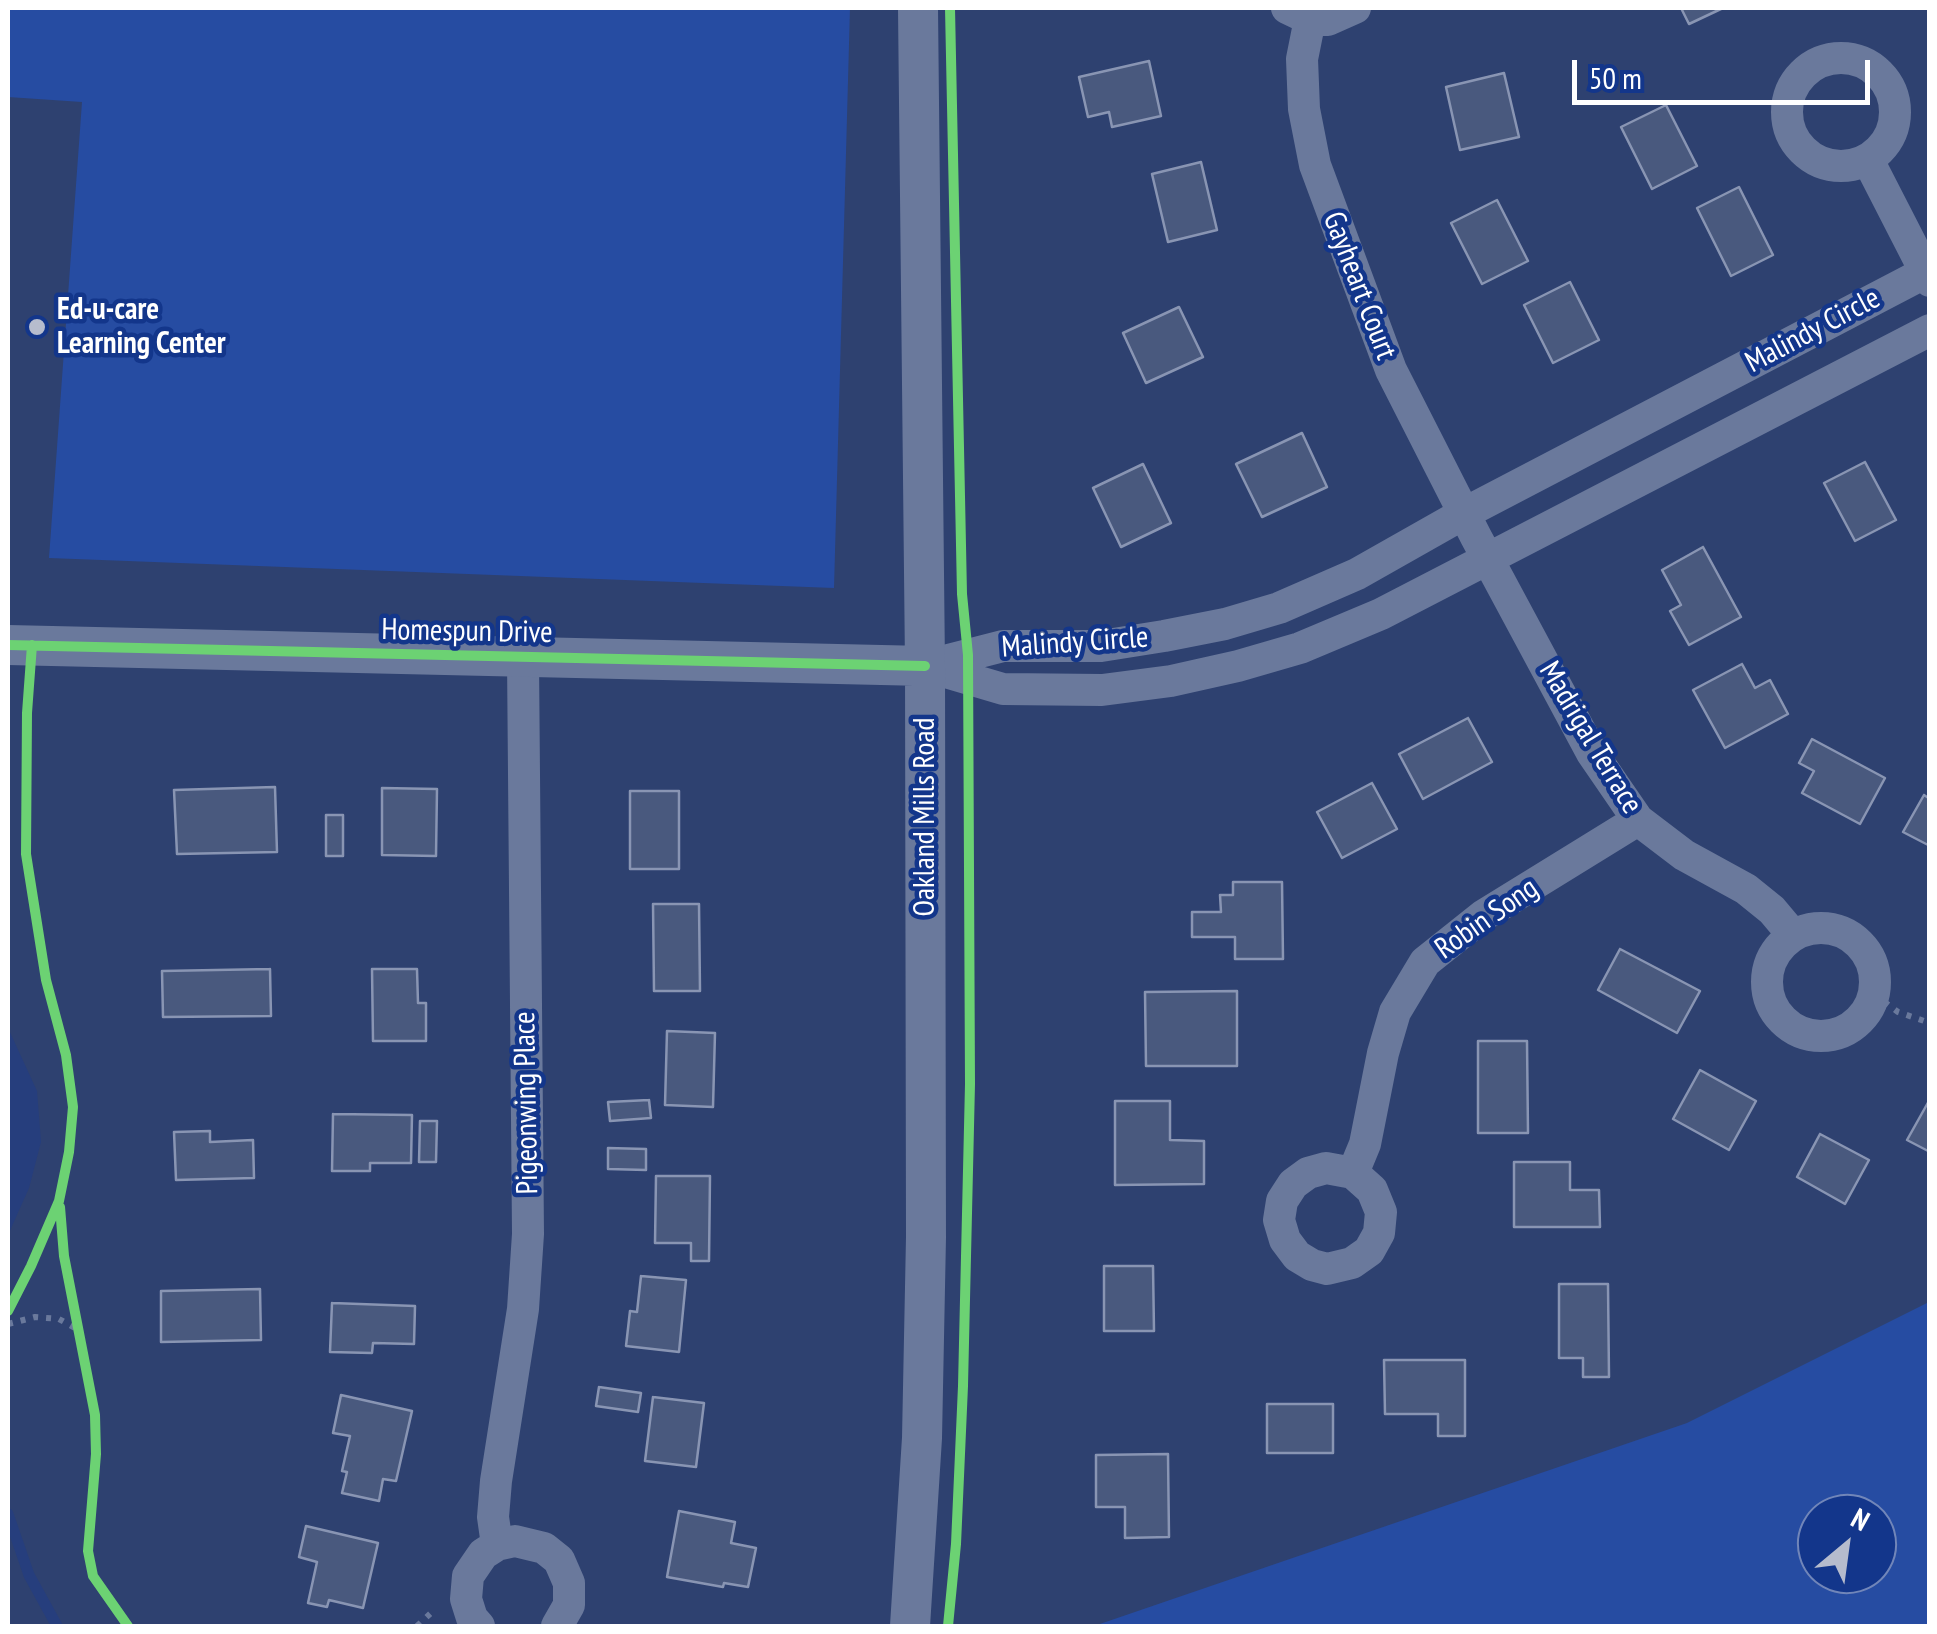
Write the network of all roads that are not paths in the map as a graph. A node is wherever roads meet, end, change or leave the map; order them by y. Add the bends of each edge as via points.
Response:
1 (918, 8) edge
2 (1355, 8) edge
3 (1299, 13) edge
4 (1868, 160) dead end
5 (1928, 274) edge
6 (1930, 330) edge
7 (1475, 536) junction
8 (20, 645) edge
9 (523, 659) junction
10 (925, 666) junction
11 (1638, 820) junction
12 (1793, 935) junction
13 (1353, 1173) dead end
14 (497, 1545) junction
15 (479, 1626) edge
16 (558, 1626) edge
17 (910, 1626) edge

1 - 10 street, Oakland Mills Road
2 - 3 street, Gayheart Court via 1328,20
3 - 7 street, Gayheart Court via 1304,109 1315,165 1390,370
4 - 5 street
5 - 7 street, Malindy Circle
6 - 7 street, Malindy Circle
7 - 10 street, Malindy Circle via 1225,624 1101,646 1003,646
7 - 10 street, Malindy Circle via 1381,614 1238,666 1102,690 1003,689
7 - 11 street, Madrigal Terrace via 1592,753
8 - 9 street, Homespun Drive
9 - 10 street, Homespun Drive
9 - 14 street, Pigeonwing Place via 528,1234 496,1480
10 - 17 street, Oakland Mills Road via 926,1237
11 - 12 street, Madrigal Terrace via 1746,889
11 - 13 street, Robin Song via 1484,915 1425,962 1395,1012
12 - 12 street via 1770,962 1768,997 1788,1026 1804,1034 1840,1033 1867,1011 1874,994 1870,959 1860,944 1828,928
14 - 15 street via 468,1576 466,1599
14 - 16 street via 529,1542 558,1560 570,1594

